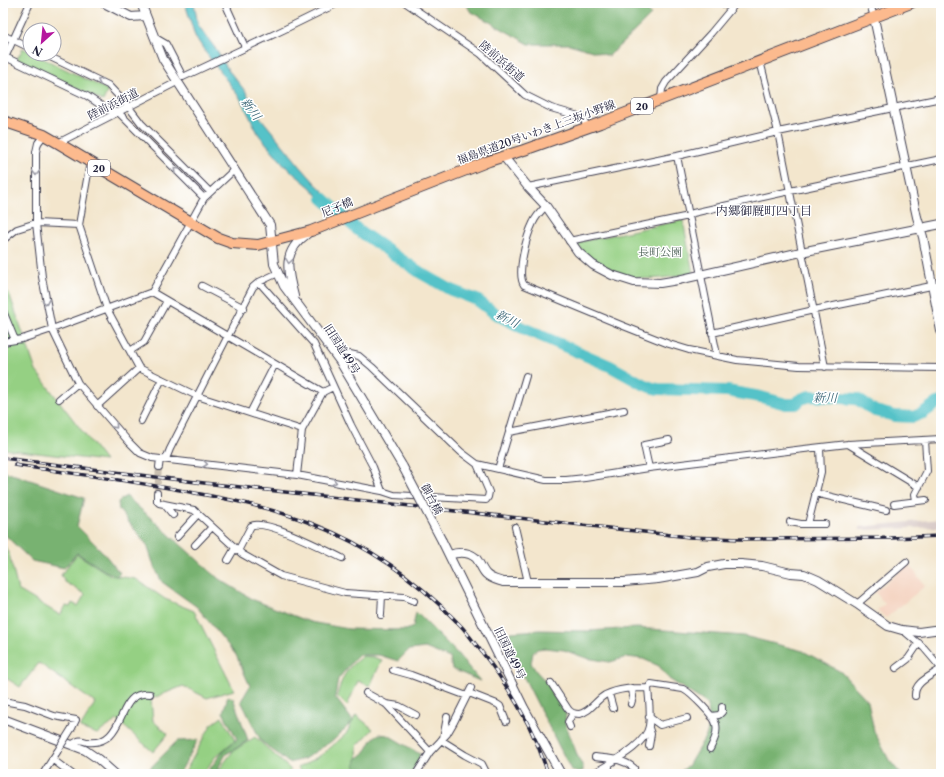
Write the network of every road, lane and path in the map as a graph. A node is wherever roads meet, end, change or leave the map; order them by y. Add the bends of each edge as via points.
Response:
1 (30, 3) edge
2 (104, 3) edge
3 (141, 3) edge
4 (226, 3) edge
5 (338, 3) edge
6 (406, 3) edge
7 (723, 3) edge
8 (870, 3) edge
9 (911, 3) edge
10 (734, 5) edge
11 (145, 16) junction
12 (874, 18) junction
13 (3, 35) edge
14 (154, 36) junction
15 (14, 40) junction
16 (22, 44) edge
17 (245, 47) junction
18 (4, 58) edge
19 (760, 61) junction
20 (61, 62) edge
21 (177, 82) junction
22 (941, 98) edge
23 (661, 99) junction
24 (128, 106) junction
25 (894, 107) junction
26 (118, 112) junction
27 (3, 121) edge
28 (587, 128) junction
29 (778, 132) junction
30 (44, 136) junction
31 (58, 143) junction
32 (504, 156) junction
33 (677, 156) junction
34 (941, 159) edge
35 (90, 162) junction
36 (906, 166) junction
37 (234, 170) junction
38 (528, 187) junction
39 (790, 191) junction
40 (210, 192) junction
41 (204, 198) junction
42 (372, 206) joint
43 (546, 206) junction
44 (689, 216) junction
45 (36, 223) junction
46 (191, 223) junction
47 (941, 224) edge
48 (79, 225) junction
49 (920, 228) junction
50 (311, 231) junction
51 (3, 240) edge
52 (271, 241) junction
53 (569, 241) junction
54 (802, 252) junction
55 (278, 272) junction
56 (701, 275) junction
57 (259, 282) junction
58 (941, 284) edge
59 (202, 286) dead end
60 (932, 286) junction
61 (152, 292) junction
62 (166, 301) junction
63 (296, 302) junction
64 (244, 308) junction
65 (107, 309) junction
66 (814, 310) junction
67 (3, 311) edge
68 (52, 329) junction
69 (941, 331) edge
70 (712, 333) junction
71 (229, 337) junction
72 (15, 340) junction
73 (3, 342) edge
74 (130, 351) junction
75 (717, 355) junction
76 (339, 360) junction
77 (276, 364) junction
78 (825, 366) junction
79 (139, 368) junction
80 (941, 368) edge
81 (526, 376) dead end
82 (162, 379) junction
83 (78, 383) junction
84 (333, 387) junction
85 (323, 392) junction
86 (197, 396) junction
87 (59, 399) dead end
88 (97, 406) junction
89 (624, 410) dead end
90 (250, 413) junction
91 (141, 422) dead end
92 (302, 430) junction
93 (509, 432) junction
94 (941, 438) edge
95 (669, 440) dead end
96 (925, 440) junction
97 (848, 444) junction
98 (820, 448) junction
99 (163, 459) junction
100 (477, 464) junction
101 (159, 467) tunnel mouth
102 (403, 467) joint
103 (649, 468) junction
104 (498, 469) junction
105 (297, 475) junction
106 (919, 487) junction
107 (382, 491) junction
108 (157, 493) tunnel mouth
109 (815, 493) junction
110 (926, 500) dead end
111 (916, 501) junction
112 (164, 504) junction
113 (894, 504) dead end
114 (886, 510) dead end
115 (198, 514) junction
116 (174, 515) dead end
117 (790, 522) dead end
118 (808, 524) junction
119 (825, 524) dead end
120 (212, 527) junction
121 (515, 527) dead end
122 (177, 537) dead end
123 (442, 541) joint
124 (195, 545) dead end
125 (237, 550) junction
126 (449, 555) junction
127 (342, 558) dead end
128 (228, 560) dead end
129 (906, 562) dead end
130 (528, 582) junction
131 (382, 595) junction
132 (414, 601) dead end
133 (857, 604) junction
134 (381, 615) dead end
135 (941, 629) edge
136 (902, 630) junction
137 (919, 643) junction
138 (896, 668) dead end
139 (941, 668) edge
140 (393, 670) dead end
141 (551, 683) dead end
142 (632, 688) junction
143 (648, 688) junction
144 (469, 692) junction
145 (366, 693) dead end
146 (150, 694) dead end
147 (609, 694) junction
148 (915, 696) dead end
149 (3, 701) edge
150 (386, 704) junction
151 (631, 704) dead end
152 (722, 707) dead end
153 (613, 708) dead end
154 (573, 713) junction
155 (416, 715) dead end
156 (711, 716) junction
157 (447, 717) dead end
158 (649, 717) junction
159 (687, 718) dead end
160 (3, 719) edge
161 (506, 721) dead end
162 (570, 727) dead end
163 (649, 728) junction
164 (442, 739) junction
165 (73, 744) junction
166 (649, 746) dead end
167 (710, 749) dead end
168 (430, 752) junction
169 (596, 757) dead end
170 (52, 759) junction
171 (616, 759) junction
172 (609, 764) junction
173 (634, 768) dead end
174 (43, 774) edge
175 (72, 774) edge
176 (114, 774) edge
177 (416, 774) edge
178 (487, 774) edge
179 (561, 774) edge
180 (593, 774) edge
181 (604, 774) edge

1 - 15 street
2 - 11 street via 132,17
3 - 11 street, 旧国道49号
4 - 17 street
5 - 17 street
6 - 28 street, 陸前浜街道 via 481,54 525,95 551,108 575,115 584,120
7 - 10 street
8 - 12 street
9 - 12 main road, 福島県道20号いわき上三坂小野線 / 20
10 - 23 street via 666,82
11 - 14 street, 旧国道49号
12 - 19 main road, 福島県道20号いわき上三坂小野線 / 20
12 - 25 street
13 - 15 street
14 - 17 street via 166,44 183,77
14 - 21 street, 旧国道49号 via 163,59
15 - 16 street
15 - 18 street
18 - 26 street via 87,96 108,110
19 - 23 main road, 福島県道20号いわき上三坂小野線 / 20
19 - 29 street
24 -> 20 street via 108,85
21 - 24 street, 陸前浜街道
21 - 37 street, 旧国道49号
22 - 25 street
23 - 28 main road, 福島県道20号いわき上三坂小野線 / 20
24 - 26 street, 陸前浜街道
24 - 40 street via 141,123
25 - 29 street
25 - 36 street
26 - 31 street, 陸前浜街道
41 -> 26 street
27 - 30 main road, 20
28 - 32 main road, 福島県道20号いわき上三坂小野線 / 20
29 - 33 street
29 - 39 street
30 - 31 main road, 20
30 -> 45 street via 38,143 36,152
31 - 35 main road, 20
32 - 38 street
32 - 42 main road, 福島県道20号いわき上三坂小野線 / 20
33 - 38 street
33 - 44 street
34 - 36 street
35 - 46 main road, 20
35 - 48 street
36 - 39 street
36 - 49 street
37 - 40 street
37 - 52 street, 旧国道49号 via 270,225
38 - 43 street
39 - 44 street
39 - 54 street
40 - 41 street
41 - 46 street
42 - 50 main road, 尼子橋 / 20
43 - 53 street
43 - 75 street via 531,229 522,263 524,285 669,344
44 - 53 street
44 - 56 street
45 - 48 street
45 - 51 street via 18,229
45 -> 68 street via 42,277
46 - 52 main road, 20 via 232,243 258,245
46 - 61 street
47 - 49 street
48 - 65 street
49 - 54 street
49 - 60 street
50 - 52 main road, 20
50 -> 63 street via 298,240 287,262
52 - 55 street, 旧国道49号 via 274,264
53 - 56 street via 593,265 629,281 660,283
54 - 56 street
54 - 66 street
55 - 57 street
55 - 63 street, 旧国道49号 via 284,286
56 - 70 street
57 - 64 street
57 - 84 street via 314,344
58 - 60 street
59 - 64 street
60 - 66 street
60 - 69 street
61 - 62 street
61 - 65 street
62 - 71 street
62 - 74 street via 144,342
63 - 76 street, 旧国道49号
64 - 71 street
65 - 68 street
65 - 74 street
66 - 70 street
66 - 78 street
67 - 72 street
68 - 72 street
68 - 83 street
70 - 75 street
71 - 77 street
71 - 86 street
72 - 73 street
74 - 79 street
75 - 78 street via 777,365
76 - 100 street via 350,354 358,356
76 - 102 street, 旧国道49号
77 - 85 street
77 - 90 street
78 - 80 street
79 - 82 street
79 - 88 street
81 - 93 street
82 - 86 street
82 - 91 street
83 - 87 street
83 - 88 street
84 - 85 street
84 - 107 street via 373,467
85 - 92 street
86 - 90 street
86 - 99 street
88 -> 99 street via 140,453
89 - 93 street
90 - 92 street
92 - 105 street
93 - 104 street
94 - 96 street
95 - 103 street via 644,445
96 - 97 street
96 - 106 street via 928,467
97 - 98 street
97 - 106 street
98 - 103 street
98 - 109 street via 820,472
99 - 101 street
99 -> 105 street
100 - 104 street
100 - 107 street via 489,492 486,500 394,495
102 - 123 street, 御台橋, bridge
103 - 104 street via 566,480 546,480
105 -> 107 street
106 - 111 street via 915,494
108 - 112 street via 157,501
109 - 114 street
109 - 118 street
110 - 111 street
111 - 113 street
112 - 115 street via 190,509
112 - 116 street
115 - 120 street
115 - 122 street
117 - 118 street
118 - 119 street
120 - 124 street
120 - 125 street
121 - 130 street
123 - 126 street, 旧国道49号
125 - 127 street via 251,526 257,524 304,539
125 - 128 street
125 - 131 street via 272,572 290,579 345,593
126 - 130 street via 456,552 466,553 476,559 486,574 494,579 503,582
126 - 179 street, 旧国道49号 via 524,708
129 - 133 street
130 - 133 street via 651,580 698,572 724,564 741,564 804,574
131 - 132 street via 404,597
131 - 134 street
133 - 136 street via 888,626
135 - 136 street via 919,632
136 - 137 street
137 - 138 street via 908,659
137 - 139 street
139 - 148 street via 917,685
140 - 144 street
141 - 154 street
142 - 143 street
142 - 147 street
142 - 151 street
143 - 156 street via 651,684 688,691
143 - 158 street
144 - 161 street via 500,706
144 - 164 street
145 - 150 street
146 - 165 street via 136,696 127,704 109,736 100,741 78,741
147 - 153 street
147 - 154 street via 581,714
149 - 170 street, bridge via 76,720
150 - 155 street via 399,706
150 - 168 street
152 - 156 street via 719,715
154 - 162 street via 568,722
156 - 167 street via 716,724 716,734
157 - 164 street
158 - 159 street via 660,725
158 - 163 street
160 - 165 street
163 - 166 street
163 - 171 street via 643,740
164 - 168 street
164 - 178 street via 482,764
165 - 176 street via 90,753
168 - 177 street
169 - 171 street
170 - 174 street
170 - 175 street
171 - 172 street
171 - 173 street
172 - 180 street
172 - 181 street

